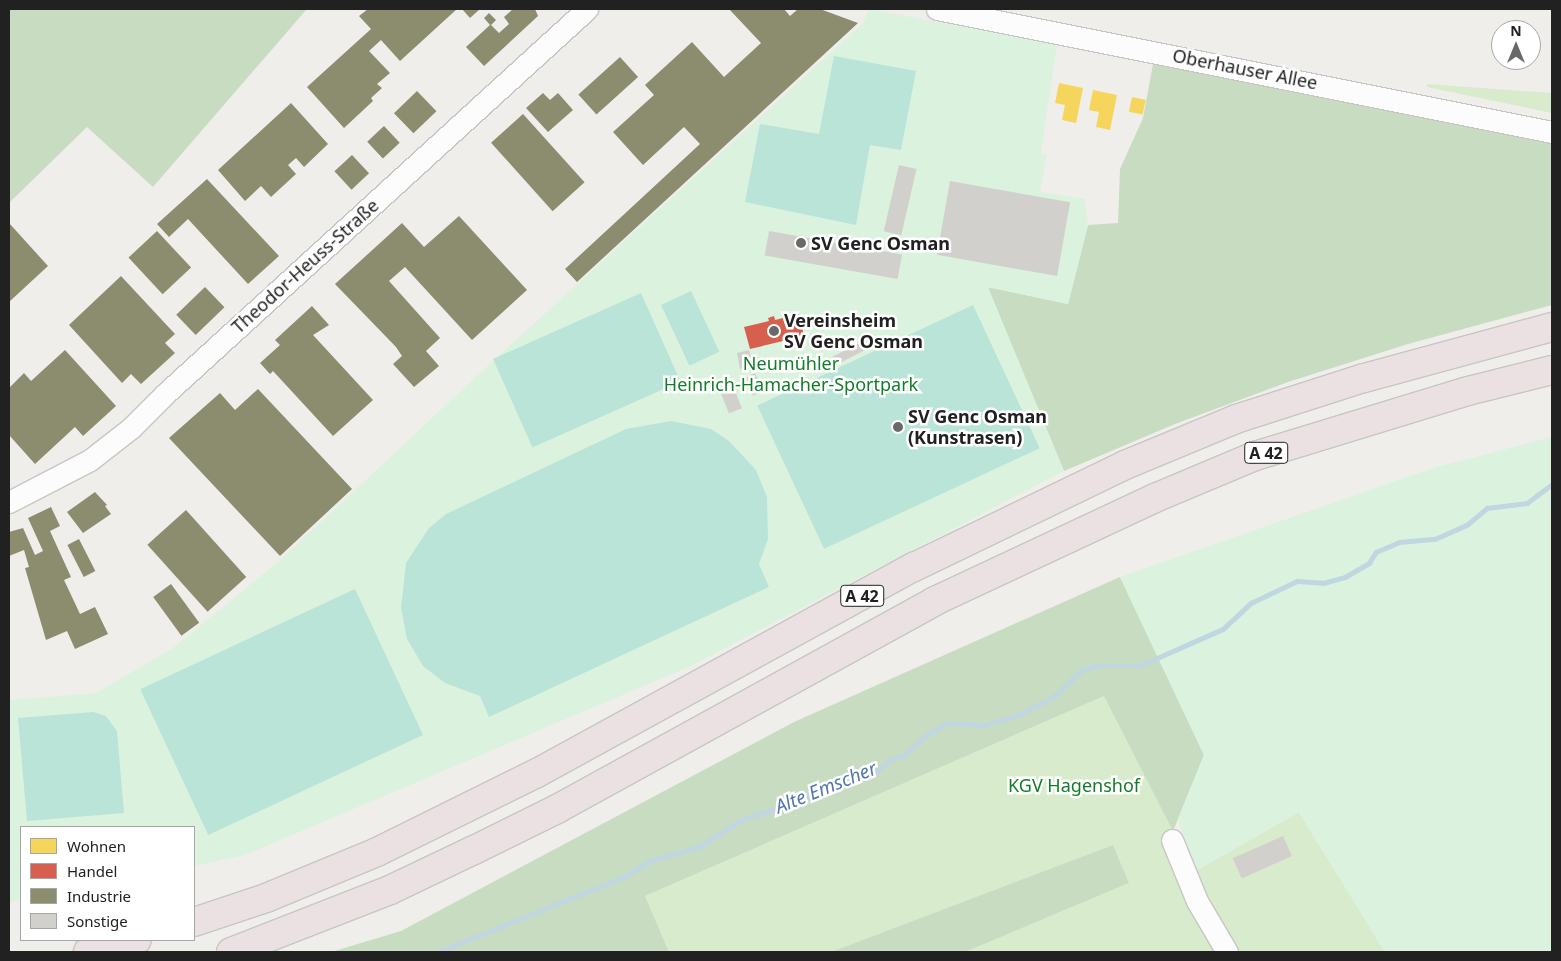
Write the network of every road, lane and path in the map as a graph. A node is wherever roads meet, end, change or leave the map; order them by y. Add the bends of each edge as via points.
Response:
1 (587, 9) edge
2 (937, 9) edge
3 (1552, 132) edge
4 (1552, 327) edge
5 (1552, 370) edge
6 (1552, 390) edge
7 (1468, 391) junction
8 (9, 502) edge
9 (1172, 840) dead end
10 (195, 922) edge
11 (133, 941) edge
12 (88, 952) edge
13 (231, 952) edge
14 (1227, 952) edge

1 - 8 street, Theodor-Heuss-Straße via 131,428 90,460
2 - 3 street, Oberhauser Allee
4 - 10 highway, A 42 via 1364,378 1245,416 1125,465 914,567 537,774 377,852 266,898
5 - 7 highway, A 42
6 - 7 highway
7 - 13 highway, A 42 via 1256,456 1072,534 935,600 557,809 390,890
9 - 14 street via 1197,901
11 - 12 highway

